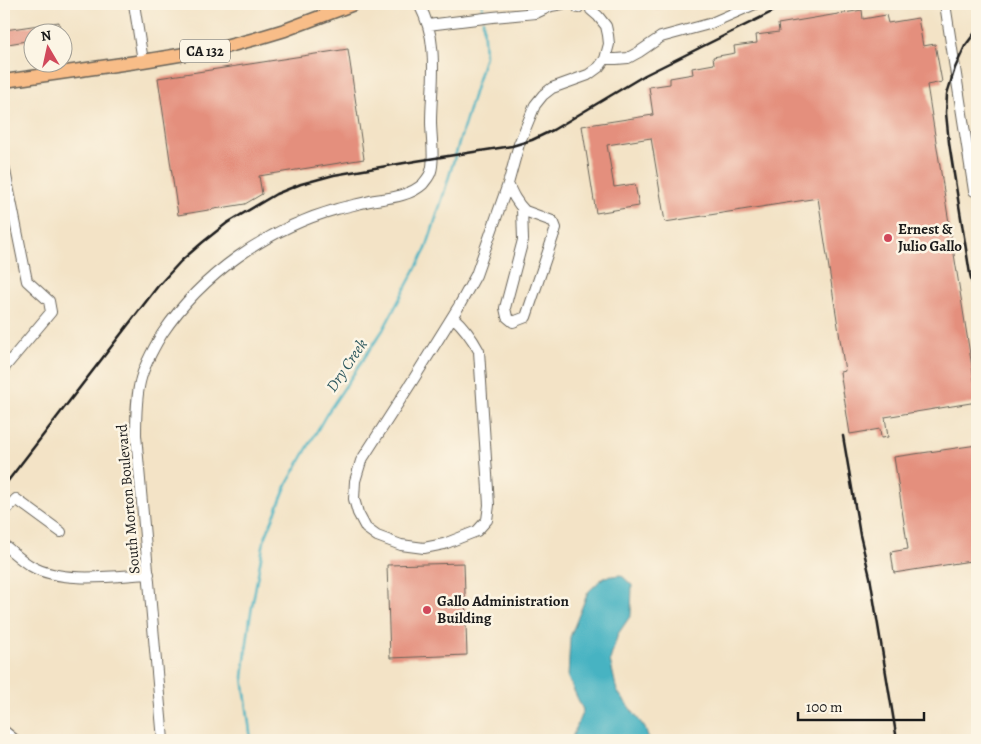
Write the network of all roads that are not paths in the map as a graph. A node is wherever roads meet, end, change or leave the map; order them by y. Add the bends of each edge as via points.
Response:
1 (134, 4) edge
2 (354, 4) edge
3 (419, 4) edge
4 (562, 4) edge
5 (755, 4) edge
6 (944, 4) edge
7 (591, 10) dead end
8 (428, 25) junction
9 (605, 58) junction
10 (143, 61) junction
11 (4, 81) edge
12 (4, 166) edge
13 (508, 184) junction
14 (976, 190) edge
15 (522, 208) junction
16 (453, 317) junction
17 (4, 368) edge
18 (4, 512) edge
19 (61, 532) dead end
20 (4, 545) edge
21 (149, 574) junction
22 (4, 732) edge
23 (15, 740) edge
24 (163, 740) edge

1 - 10 street
2 - 10 main road, CA 132 via 255,39
3 - 8 street, South Morton Boulevard
4 - 8 street via 536,13
5 - 9 street via 709,24 661,37 628,58
6 - 14 street
7 - 9 street via 606,26 609,44
8 - 21 street, South Morton Boulevard via 432,48 432,164 424,182 399,196 316,216 242,254 191,298 172,320 147,360 140,382 136,434
9 - 13 street via 588,75 552,88 539,100 520,144
10 - 11 main road, CA 132
12 - 17 street via 27,281 49,301 51,312
13 - 15 street
13 - 16 street via 476,275
15 - 15 street via 523,240 505,308 507,317 513,322 526,317 556,228 552,221
16 - 16 street via 462,324 479,351 489,505 487,520 477,531 444,544 424,548 401,544 366,528 354,499 355,481 361,460
18 - 19 street via 16,499
20 - 21 street via 32,566 59,576
21 - 24 street, South Morton Boulevard
22 - 23 street

